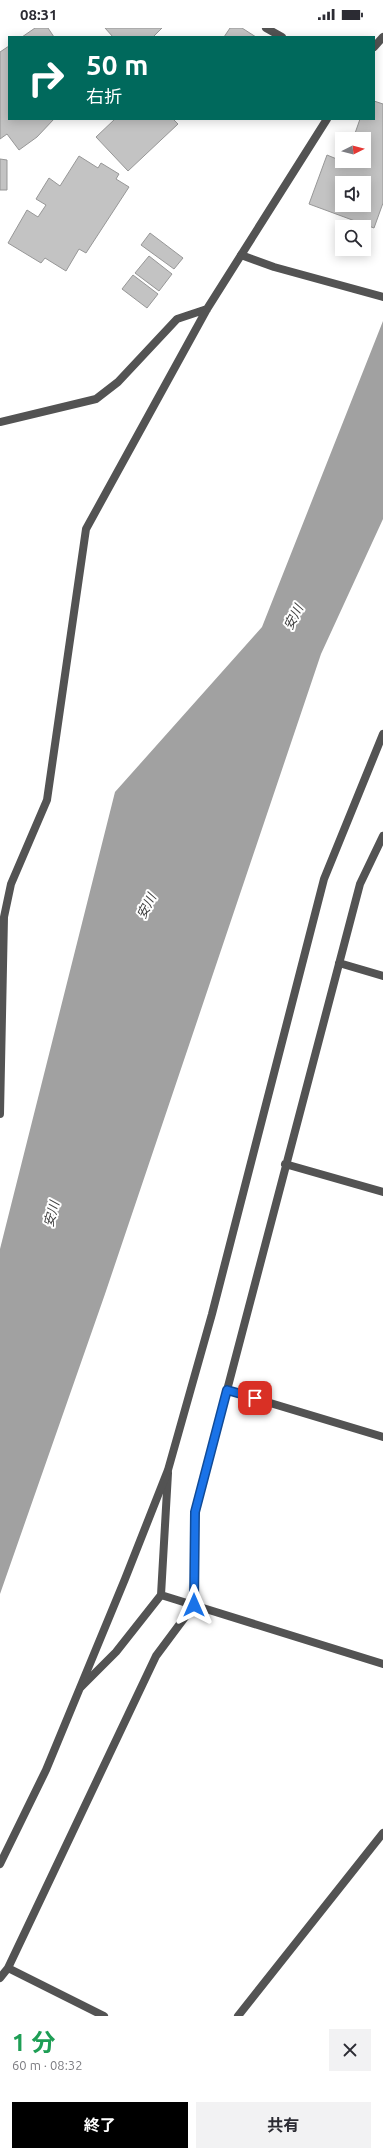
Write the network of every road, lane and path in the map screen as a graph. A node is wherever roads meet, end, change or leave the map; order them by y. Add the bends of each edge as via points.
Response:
1 (266, 28) edge
2 (280, 36) edge
3 (383, 37) edge
4 (375, 46) edge
5 (326, 120) edge
6 (241, 255) junction
7 (383, 297) edge
8 (207, 309) junction
9 (0, 422) edge
10 (383, 734) edge
11 (383, 836) edge
12 (4, 917) junction
13 (0, 933) edge
14 (339, 963) junction
15 (383, 976) edge
16 (0, 1114) edge
17 (285, 1164) junction
18 (383, 1192) edge
19 (227, 1390) junction
20 (383, 1437) edge
21 (168, 1470) junction
22 (162, 1595) junction
23 (194, 1605) junction
24 (383, 1664) edge
25 (81, 1687) junction
26 (383, 1832) edge
27 (0, 1864) edge
28 (8, 1968) junction
29 (0, 1978) edge
30 (104, 2016) edge
31 (238, 2016) edge

1 - 2 street
3 - 4 street
5 - 6 street
6 - 7 street via 274,267
6 - 8 street
8 - 9 street via 177,319 118,382 96,399
8 - 12 street via 86,529 47,800 11,884
10 - 21 street via 324,880 212,1314
11 - 14 street via 360,884
12 - 13 street
12 - 16 street
14 - 15 street
14 - 17 street
17 - 18 street
17 - 19 street
19 - 20 street
19 - 23 street via 195,1512
21 - 22 street
21 - 25 street
22 - 23 street
22 - 25 street via 116,1652
23 - 24 street
23 - 28 street via 156,1656
25 - 27 street via 46,1770
26 - 31 street
28 - 29 street
28 - 30 street

